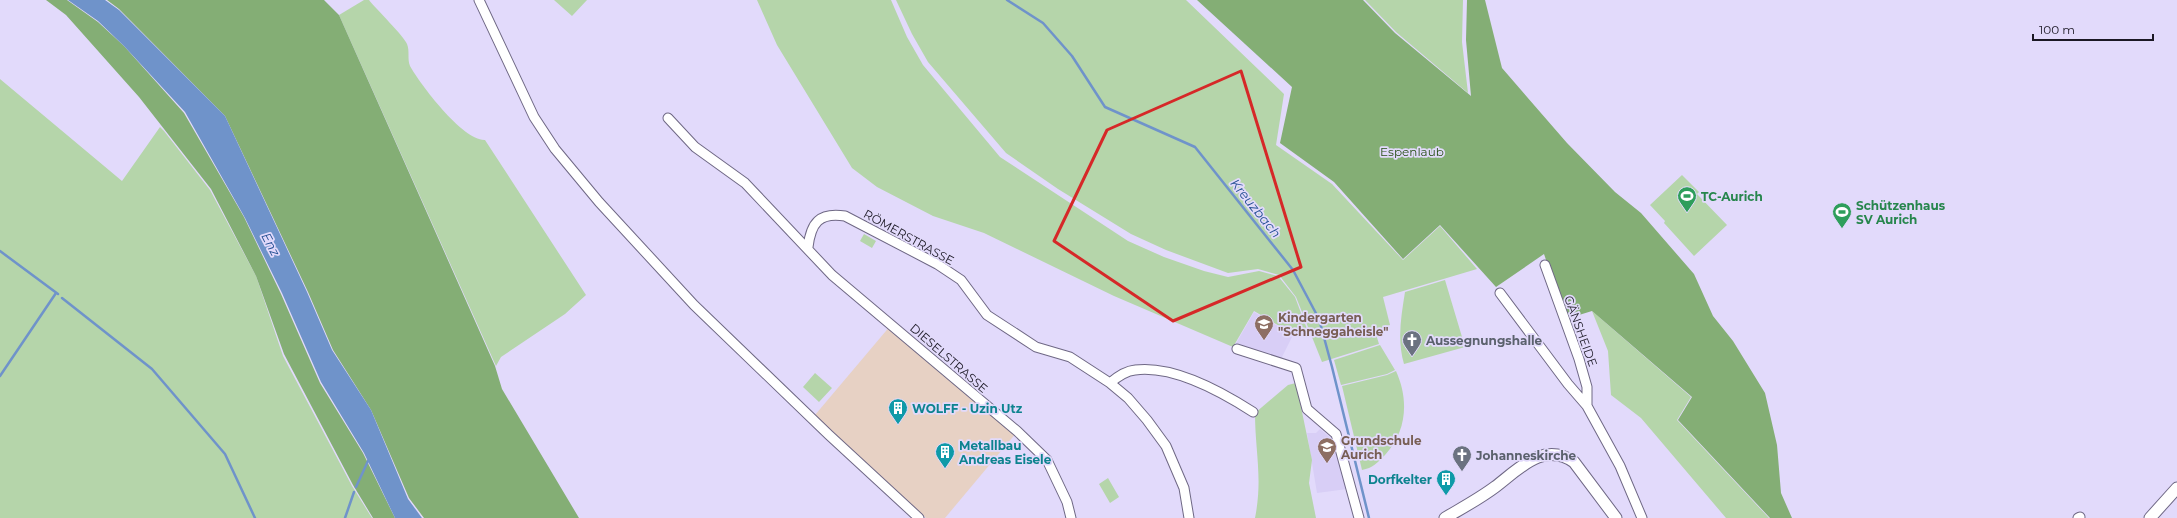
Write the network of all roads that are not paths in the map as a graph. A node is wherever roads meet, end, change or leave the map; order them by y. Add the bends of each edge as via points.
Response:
1 (478, 0) edge
2 (668, 118) dead end
3 (808, 247) junction
4 (1545, 265) dead end
5 (1500, 293) dead end
6 (1237, 349) dead end
7 (1110, 383) junction
8 (1587, 406) junction
9 (1253, 412) dead end
10 (2177, 488) edge
11 (919, 518) edge
12 (1071, 518) edge
13 (1189, 518) edge
14 (1359, 518) edge
15 (1445, 518) edge
16 (1616, 518) edge
17 (1642, 518) edge
18 (2150, 518) edge

1 - 11 street via 534,118 559,155 667,278
2 - 3 street, DIESELSTRASSE via 695,147 745,183 777,219
3 - 7 street, RÖMERSTRASSE via 811,231 821,218 828,215 845,216 937,264 961,280 981,309 1020,338 1036,347 1070,357
3 - 12 street, DIESELSTRASSE via 832,275 1017,431 1047,460 1067,502
4 - 8 street, GÄNSHEIDE via 1579,359 1587,387
5 - 8 street
6 - 14 street via 1296,368 1307,409 1336,434
7 - 9 street via 1134,370 1169,373 1206,386
7 - 13 street, RÖMERSTRASSE via 1128,398 1166,446 1184,488
8 - 17 street via 1620,466
10 - 18 main road
15 - 16 main road via 1495,487 1521,466 1542,456 1556,453 1574,462

